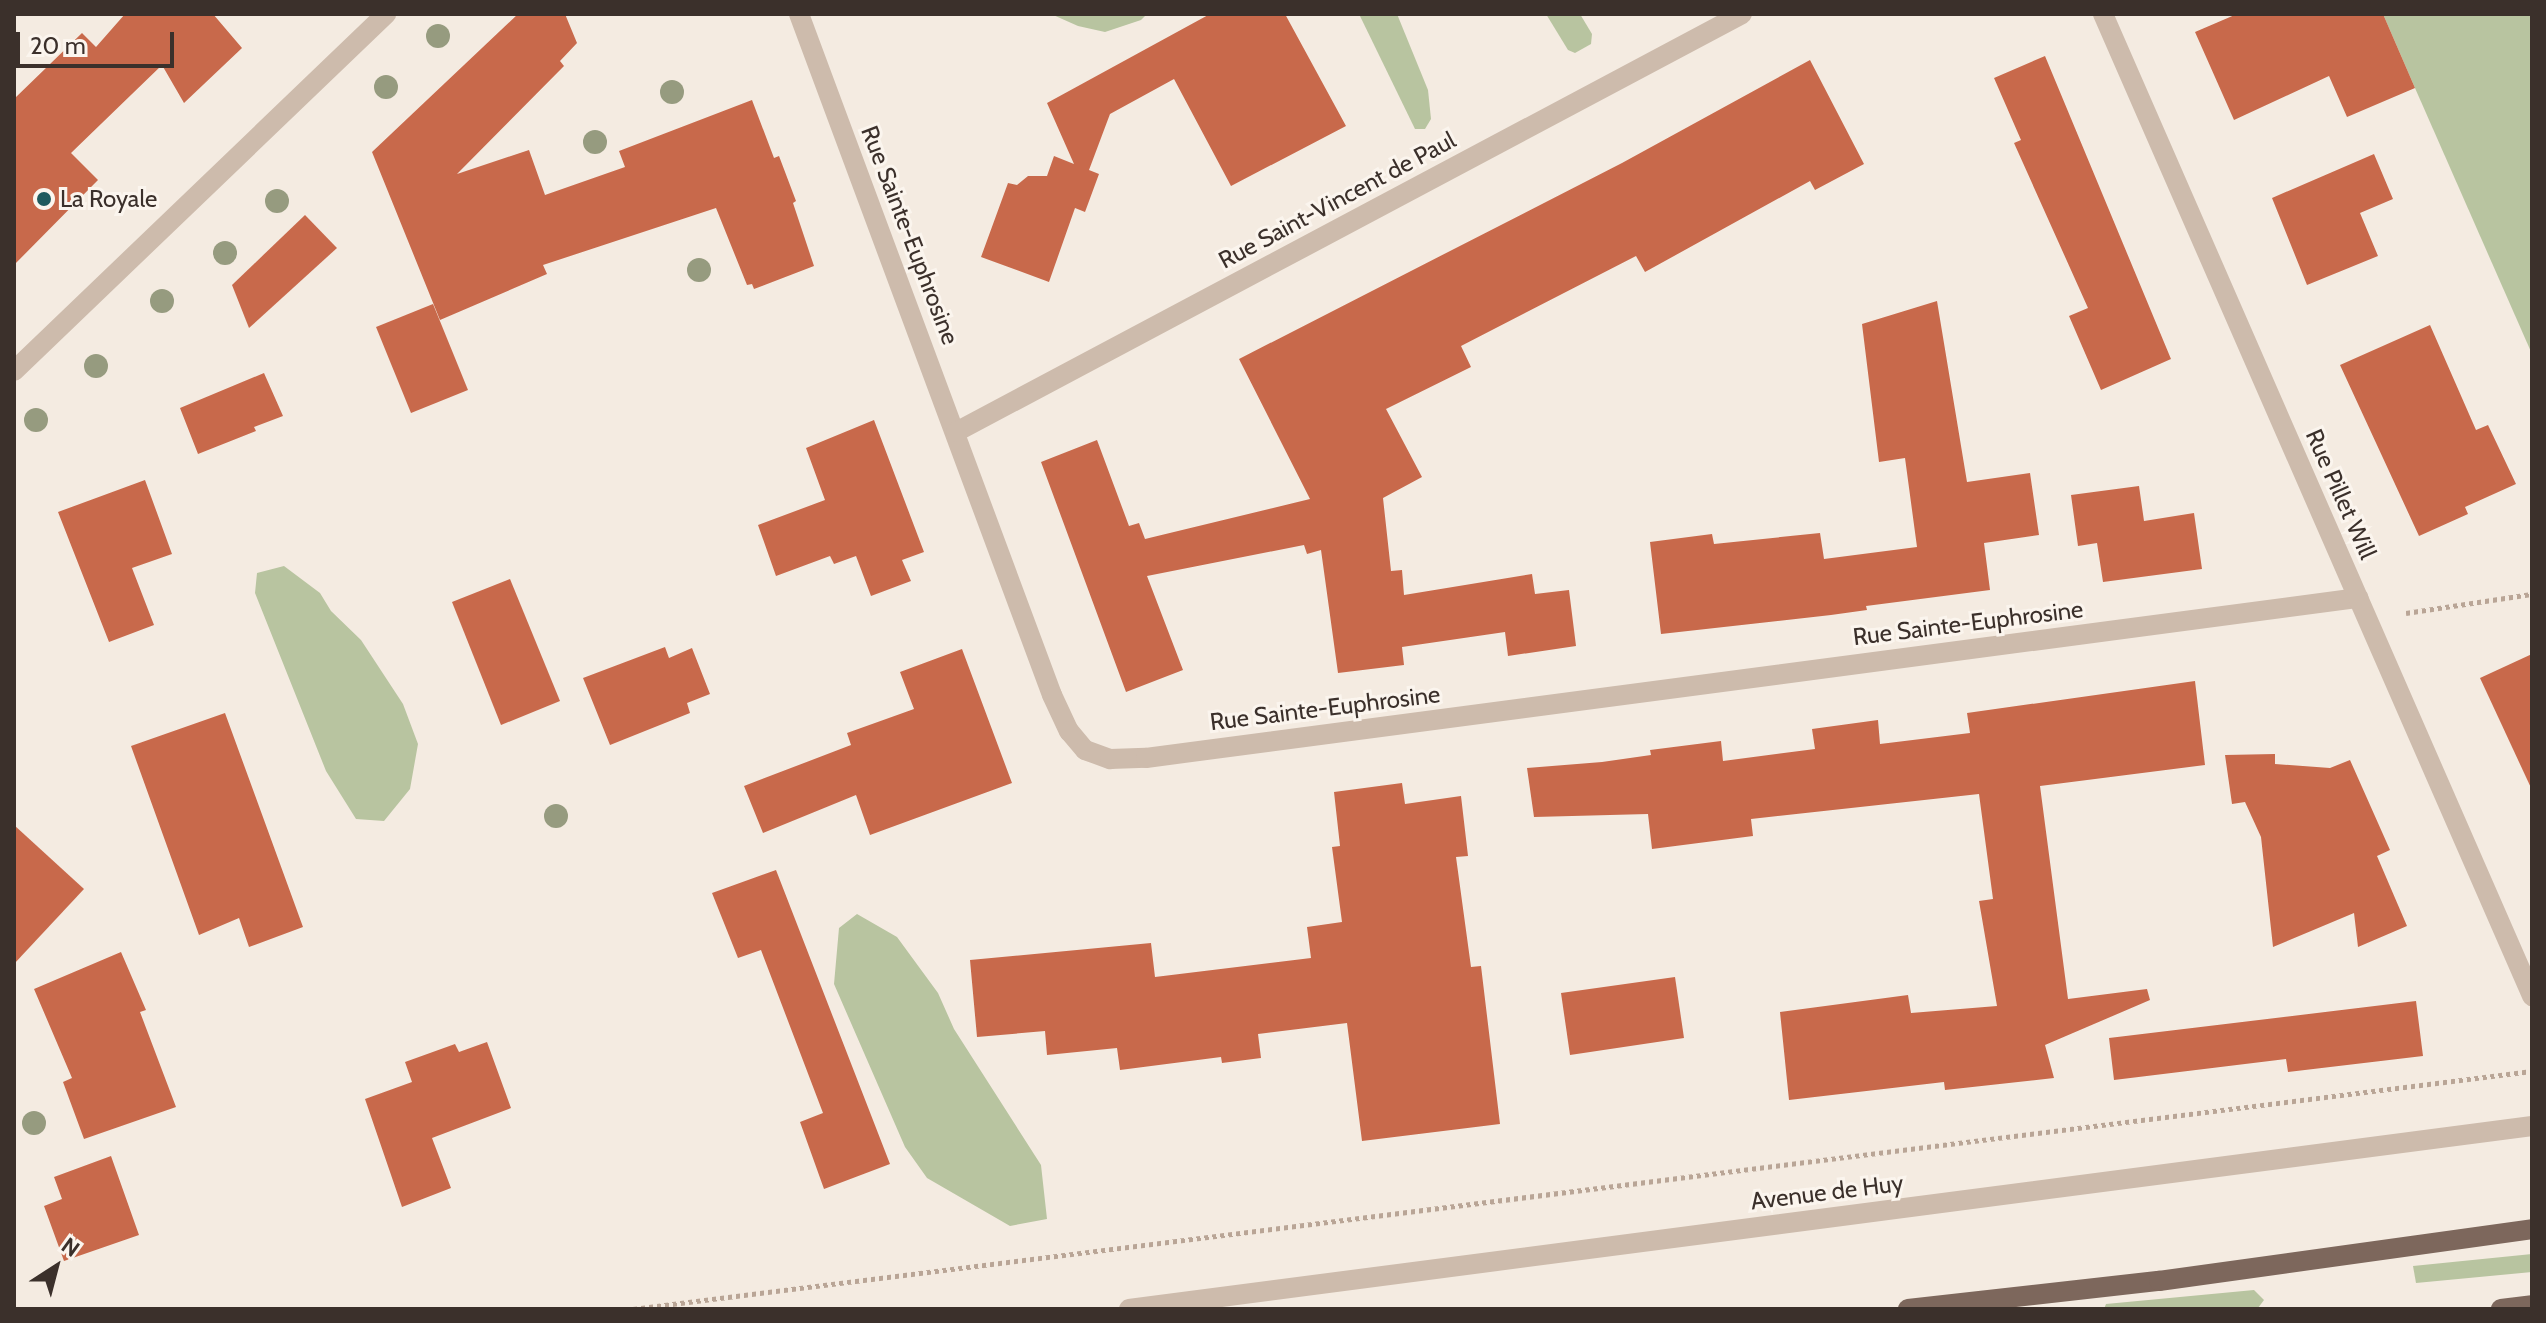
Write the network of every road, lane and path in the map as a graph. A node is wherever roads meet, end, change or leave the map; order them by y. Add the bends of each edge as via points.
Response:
1 (386, 14) edge
2 (799, 14) edge
3 (1742, 14) edge
4 (2103, 14) edge
5 (14, 371) edge
6 (956, 432) junction
7 (2532, 594) edge
8 (2358, 598) junction
9 (2367, 619) junction
10 (2532, 996) edge
11 (2532, 1071) edge
12 (2532, 1126) edge
13 (2532, 1229) edge
14 (2532, 1305) edge
15 (633, 1309) edge
16 (1129, 1309) edge
17 (1908, 1309) edge
18 (2501, 1309) edge

1 - 5 street
2 - 6 street, Rue Sainte-Euphrosine
3 - 6 street, Rue Saint-Vincent de Paul
4 - 8 street, Rue Pillet Will
6 - 8 street, Rue Sainte-Euphrosine via 1052,695 1085,750 1110,759
7 - 9 path
8 - 9 street, Rue Pillet Will
9 - 10 street, Rue Pillet Will
11 - 15 path
12 - 16 street, Avenue de Huy
13 - 17 main road via 2159,1281
14 - 18 main road

